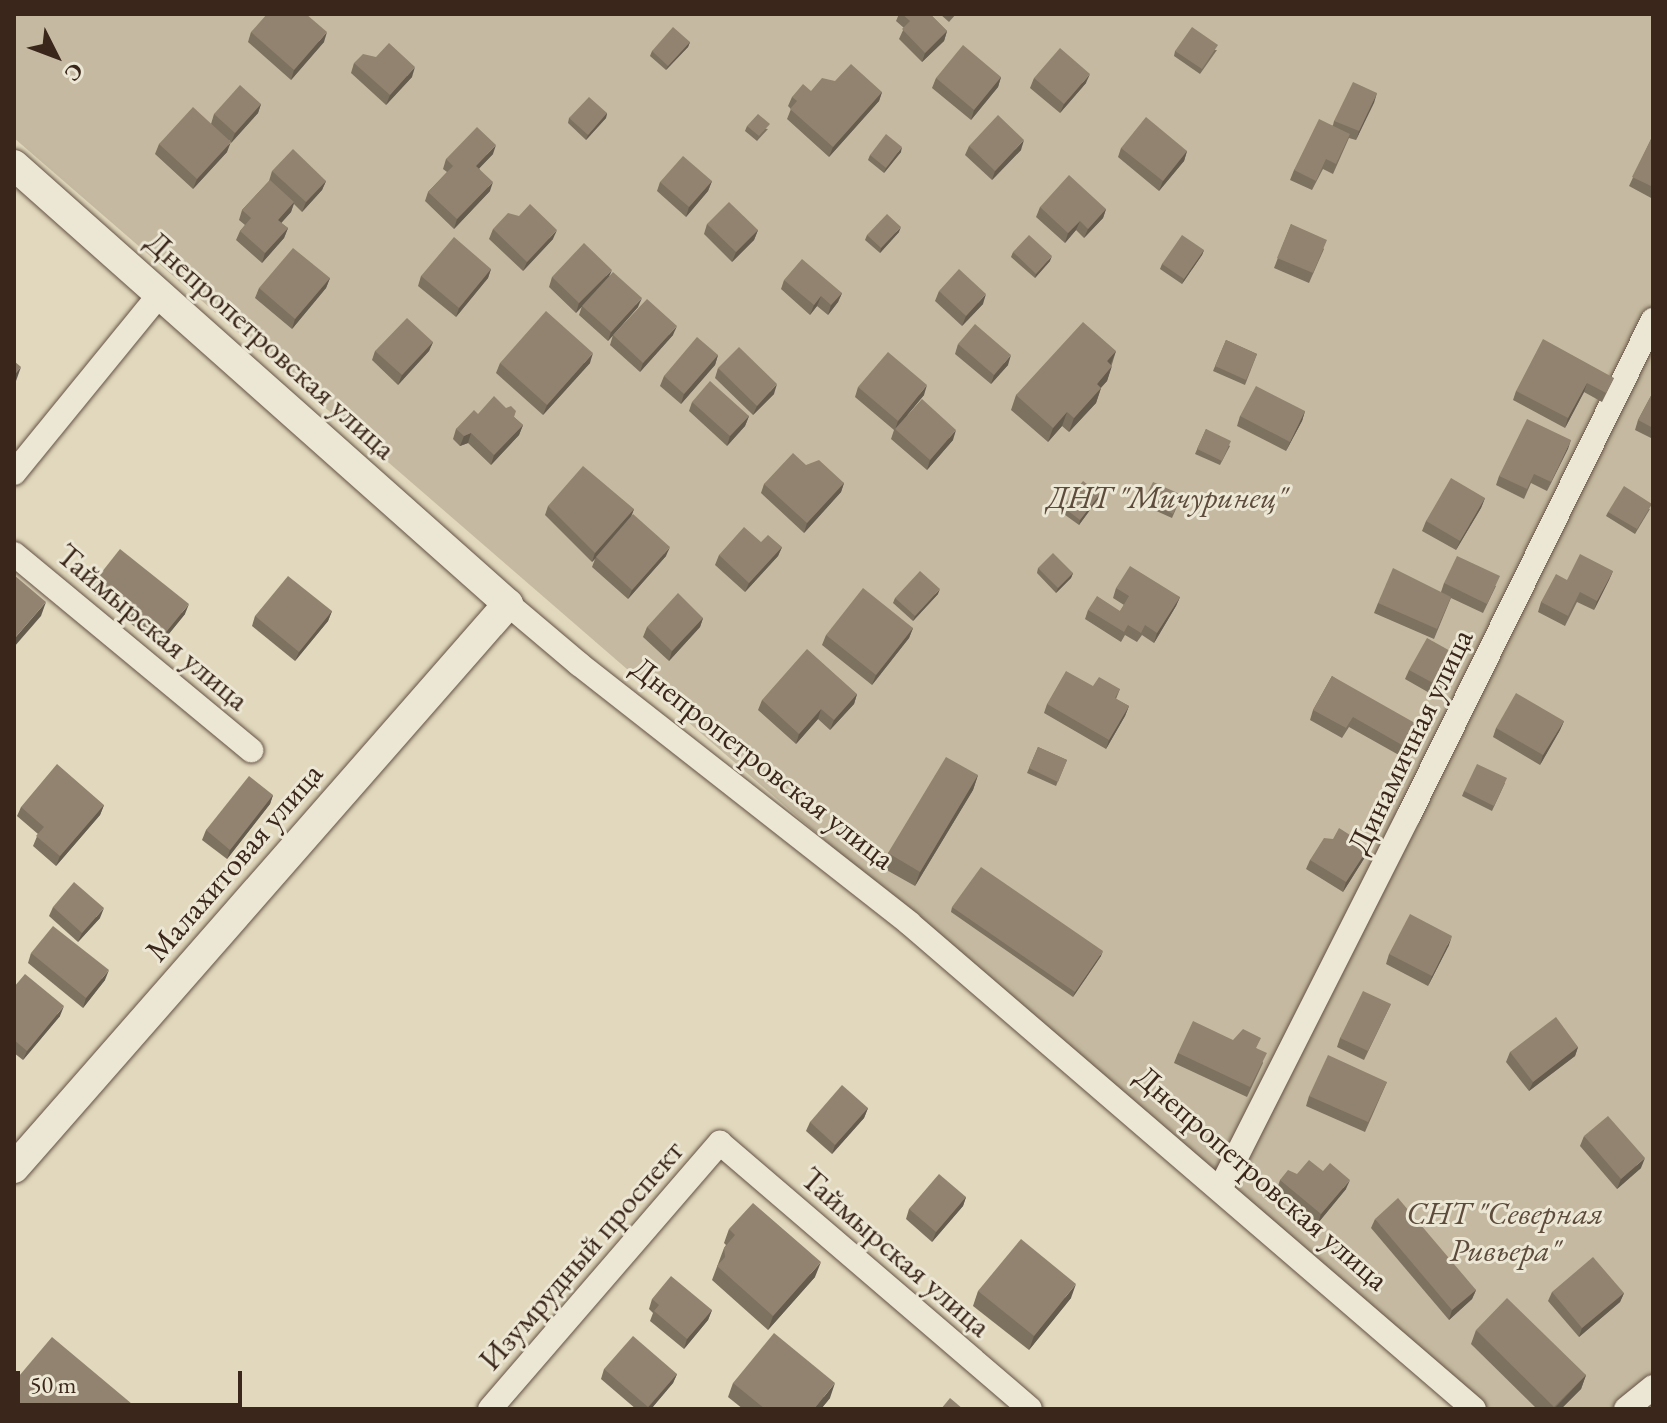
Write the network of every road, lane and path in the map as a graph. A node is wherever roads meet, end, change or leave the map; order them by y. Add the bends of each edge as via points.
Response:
1 (14, 165) edge
2 (160, 294) junction
3 (1653, 320) edge
4 (14, 473) edge
5 (14, 554) edge
6 (508, 604) junction
7 (251, 750) dead end
8 (720, 1143) joint
9 (16, 1163) edge
10 (1220, 1189) junction
11 (1653, 1387) edge
12 (490, 1409) edge
13 (1030, 1409) edge
14 (1474, 1409) edge
15 (1626, 1409) edge

1 - 2 street, Днепропетровская улица
2 - 4 street
2 - 6 street, Днепропетровская улица
3 - 10 street, Динамичная улица
5 - 7 street, Таймырская улица
6 - 9 street, Малахитовая улица
6 - 10 street, Днепропетровская улица via 909,923
8 - 12 street, Изумрудный проспект
8 - 13 street, Таймырская улица
10 - 14 street, Днепропетровская улица
11 - 15 street

